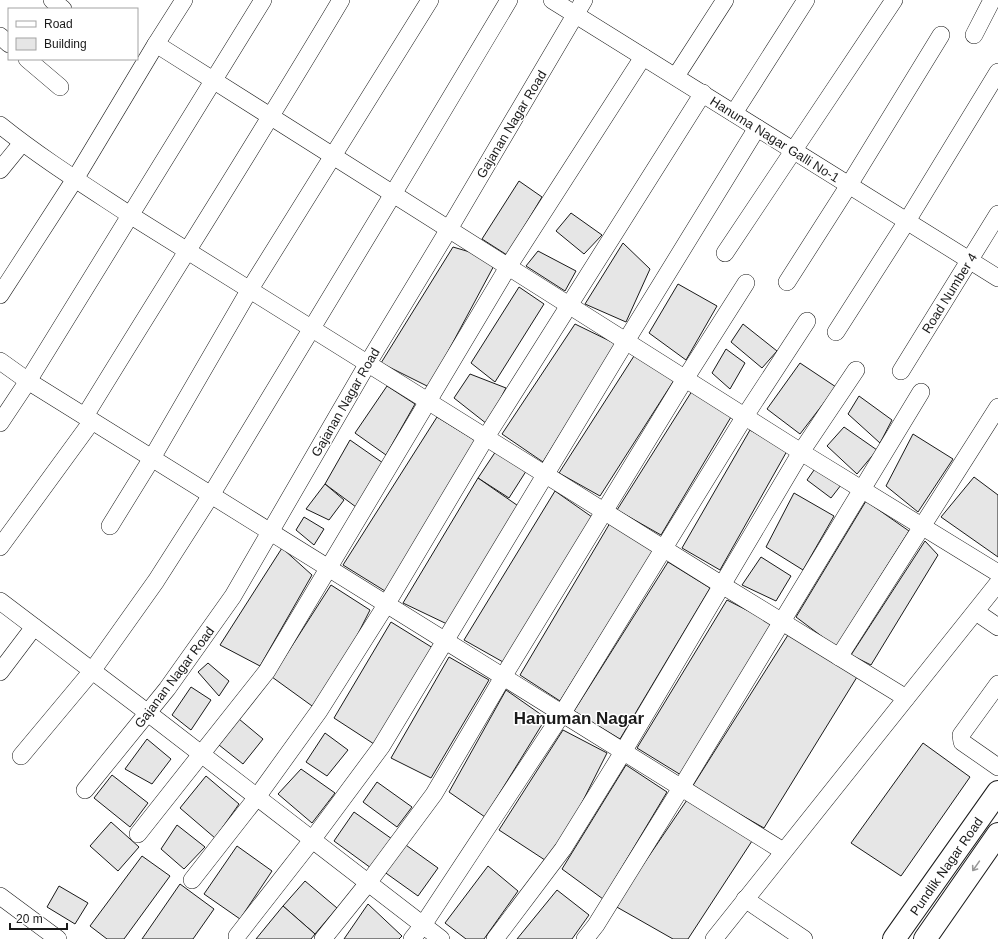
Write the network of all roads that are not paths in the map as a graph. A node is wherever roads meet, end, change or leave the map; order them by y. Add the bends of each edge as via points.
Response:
1 (52, 0) edge
2 (184, 0) edge
3 (263, 0) edge
4 (341, 0) edge
5 (430, 0) edge
6 (508, 0) edge
7 (552, 0) edge
8 (584, 0) edge
9 (725, 0) edge
10 (806, 0) edge
11 (894, 0) edge
12 (992, 0) edge
13 (62, 8) edge
14 (576, 15) junction
15 (941, 35) dead end
16 (974, 35) dead end
17 (0, 36) edge
18 (8, 43) edge
19 (156, 44) junction
20 (644, 56) junction
21 (28, 60) edge
22 (998, 72) edge
23 (676, 76) junction
24 (213, 80) junction
25 (60, 87) dead end
26 (703, 93) junction
27 (734, 113) junction
28 (271, 117) junction
29 (0, 125) edge
30 (757, 128) junction
31 (22, 143) junction
32 (794, 150) junction
33 (333, 156) junction
34 (0, 170) edge
35 (75, 179) junction
36 (849, 185) junction
37 (393, 194) junction
38 (998, 214) edge
39 (130, 215) junction
40 (907, 221) junction
41 (449, 229) junction
42 (187, 250) junction
43 (725, 253) dead end
44 (970, 260) junction
45 (508, 267) junction
46 (998, 278) edge
47 (787, 282) dead end
48 (746, 283) dead end
49 (250, 289) junction
50 (0, 295) edge
51 (568, 305) junction
52 (807, 321) dead end
53 (312, 328) junction
54 (836, 332) dead end
55 (626, 341) junction
56 (0, 361) edge
57 (368, 363) junction
58 (856, 370) dead end
59 (901, 371) dead end
60 (685, 379) junction
61 (28, 381) junction
62 (921, 392) dead end
63 (428, 401) junction
64 (998, 407) edge
65 (745, 416) junction
66 (88, 418) junction
67 (0, 423) edge
68 (486, 437) junction
69 (801, 452) junction
70 (152, 458) junction
71 (545, 474) junction
72 (862, 489) junction
73 (211, 495) junction
74 (604, 511) junction
75 (110, 526) dead end
76 (922, 526) junction
77 (270, 533) junction
78 (0, 547) edge
79 (664, 548) junction
80 (328, 568) junction
81 (998, 573) edge
82 (998, 583) edge
83 (722, 585) junction
84 (0, 602) edge
85 (386, 605) junction
86 (976, 612) junction
87 (782, 622) junction
88 (34, 627) junction
89 (998, 627) edge
90 (445, 641) junction
91 (839, 657) junction
92 (92, 671) junction
93 (0, 672) edge
94 (503, 677) junction
95 (998, 684) edge
96 (906, 698) junction
97 (148, 713) junction
98 (562, 714) junction
99 (623, 752) junction
100 (202, 754) junction
101 (21, 756) dead end
102 (998, 767) edge
103 (681, 788) junction
104 (85, 790) dead end
105 (998, 792) edge
106 (256, 797) junction
107 (138, 834) dead end
108 (998, 834) edge
109 (312, 840) junction
110 (783, 851) junction
111 (192, 880) dead end
112 (368, 883) junction
113 (0, 896) edge
114 (746, 899) junction
115 (423, 925) junction
116 (237, 936) dead end
117 (58, 939) edge
118 (323, 939) edge
119 (412, 939) edge
120 (441, 939) edge
121 (496, 939) edge
122 (586, 939) edge
123 (714, 939) edge
124 (804, 939) edge
125 (894, 939) edge
126 (925, 939) edge

1 - 13 street
2 - 19 street
3 - 24 street
4 - 28 street
5 - 33 street
6 - 37 street
7 - 14 street, Hanuma Nagar Galli No-1
8 - 14 street, Gajanan Nagar Road
9 - 23 street
10 - 27 street
11 - 32 street
12 - 16 street
14 - 20 street, Hanuma Nagar Galli No-1
14 - 41 street, Gajanan Nagar Road
15 - 36 street
17 - 18 street
19 - 24 street
19 - 35 street
20 - 23 street, Hanuma Nagar Galli No-1
20 - 45 street
21 - 25 street
22 - 40 street
23 - 26 street, Hanuma Nagar Galli No-1
24 - 28 street
24 - 39 street
26 - 27 street, Hanuma Nagar Galli No-1
26 - 51 street
27 - 30 street, Hanuma Nagar Galli No-1
28 - 33 street
28 - 42 street
29 - 31 street
30 - 32 street, Hanuma Nagar Galli No-1
30 - 55 street
31 - 34 street
31 - 35 street
32 - 36 street, Hanuma Nagar Galli No-1
32 - 43 street
33 - 37 street
33 - 49 street
35 - 39 street
35 - 50 street
36 - 40 street, Hanuma Nagar Galli No-1
36 - 47 street
37 - 41 street
37 - 53 street
38 - 44 street, Road Number 4
39 - 42 street
39 - 61 street
40 - 44 street, Hanuma Nagar Galli No-1
40 - 54 street
41 - 45 street
41 - 57 street, Gajanan Nagar Road
42 - 49 street
42 - 66 street
44 - 46 street, Hanuma Nagar Galli No-1
44 - 59 street, Road Number 4
45 - 51 street
45 - 63 street
48 - 60 street
49 - 53 street
49 - 70 street
51 - 55 street
51 - 68 street
52 - 65 street
53 - 57 street
53 - 73 street
55 - 60 street
55 - 71 street
56 - 61 street
57 - 63 street
57 - 77 street, Gajanan Nagar Road
58 - 69 street
60 - 65 street
60 - 74 street
61 - 66 street
61 - 67 street
62 - 72 street
63 - 68 street
63 - 80 street
64 - 76 street
65 - 69 street
65 - 79 street
66 - 70 street
66 - 78 street
68 - 71 street
68 - 85 street
69 - 72 street
69 - 83 street
70 - 73 street
70 - 75 street
71 - 74 street
71 - 90 street
72 - 76 street
72 - 87 street
73 - 77 street
73 - 92 street via 156,581
74 - 79 street
74 - 94 street
76 - 81 street
76 - 91 street
77 - 80 street
77 - 97 street, Gajanan Nagar Road via 233,596
79 - 83 street
79 - 98 street
80 - 85 street
80 - 100 street via 267,671
82 - 86 street
83 - 87 street
83 - 99 street
84 - 88 street
85 - 90 street
85 - 106 street via 319,712
86 - 89 street
86 - 96 street
87 - 91 street
87 - 103 street
88 - 92 street
88 - 93 street
90 - 94 street
90 - 109 street via 381,747
91 - 96 street
92 - 97 street
92 - 101 street
94 - 98 street
94 - 112 street via 434,794
95 - 102 street via 960,735 962,742
96 - 110 street
97 - 100 street
97 - 104 street, Gajanan Nagar Road
98 - 99 street
98 - 115 street
99 - 103 street
99 - 121 street via 563,849
100 - 106 street
100 - 107 street
103 - 110 street
103 - 122 street
105 - 125 main road, Pundlik Nagar Road
106 - 109 street
106 - 111 street
108 -> 126 main road, Pundlik Nagar Road
109 - 112 street
109 - 116 street
110 - 114 street
112 - 115 street
112 - 118 street
113 - 117 street
114 - 123 street
114 - 124 street
115 - 119 street
115 - 120 street

